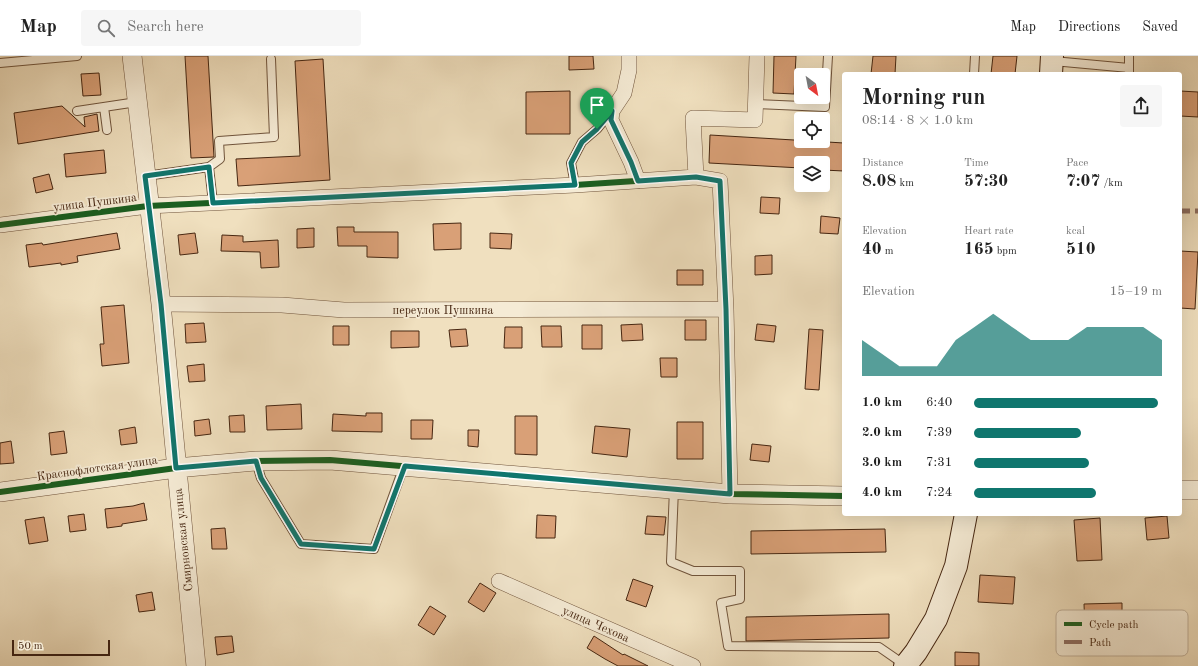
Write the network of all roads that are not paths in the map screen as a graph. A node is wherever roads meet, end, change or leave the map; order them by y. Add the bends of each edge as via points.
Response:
1 (77, 56) edge
2 (132, 56) edge
3 (629, 56) edge
4 (758, 56) edge
5 (828, 56) edge
6 (975, 56) edge
7 (1130, 56) edge
8 (271, 59) dead end
9 (0, 63) edge
10 (1052, 64) edge
11 (1129, 71) edge
12 (974, 72) edge
13 (137, 102) junction
14 (755, 104) junction
15 (104, 107) junction
16 (77, 111) dead end
17 (612, 111) junction
18 (107, 130) dead end
19 (209, 167) junction
20 (145, 176) junction
21 (696, 177) junction
22 (638, 181) junction
23 (575, 185) junction
24 (213, 203) junction
25 (148, 206) junction
26 (0, 225) edge
27 (161, 304) junction
28 (726, 309) junction
29 (256, 461) junction
30 (405, 466) junction
31 (176, 468) junction
32 (674, 489) junction
33 (1182, 490) edge
34 (1198, 490) edge
35 (0, 492) edge
36 (730, 494) junction
37 (842, 496) edge
38 (966, 516) edge
39 (499, 581) dead end
40 (196, 666) edge
41 (693, 666) edge
42 (905, 666) edge

1 - 9 lane
2 - 13 street, Смирновская улица
3 - 17 street via 624,92
4 - 14 street
5 - 14 lane via 825,107
6 - 12 lane
7 - 11 lane
8 - 19 lane via 274,137 219,141 220,159
10 - 11 lane
13 - 15 lane
13 - 20 street, Смирновская улица
14 - 21 street via 755,120 693,118
15 - 16 lane
15 - 18 lane
17 - 22 street via 611,120
17 - 23 lane via 582,142 571,163
19 - 20 lane
19 - 24 lane
20 - 25 street, Смирновская улица
21 - 22 street, улица Пушкина
21 - 28 street, улица Пушкина via 720,181
22 - 23 street, улица Пушкина
23 - 24 street, улица Пушкина
24 - 25 street, улица Пушкина
25 - 26 street, улица Пушкина
25 - 27 street, Смирновская улица
27 - 28 street, переулок Пушкина via 282,305 344,310
27 - 31 street, Смирновская улица
28 - 36 street
29 - 30 street, Краснофлотская улица via 330,460
29 - 30 lane via 261,478 301,544 374,549
29 - 31 street, Краснофлотская улица
30 - 32 street, Краснофлотская улица
31 - 35 street, Краснофлотская улица
31 - 40 street, Смирновская улица
32 - 36 street, Краснофлотская улица
32 - 42 lane via 670,562 694,571 740,572 740,599 721,603 728,646 879,646
33 - 34 street
36 - 37 street, Краснофлотская улица
38 - 42 main road via 956,566 936,619
39 - 41 street, улица Чехова

